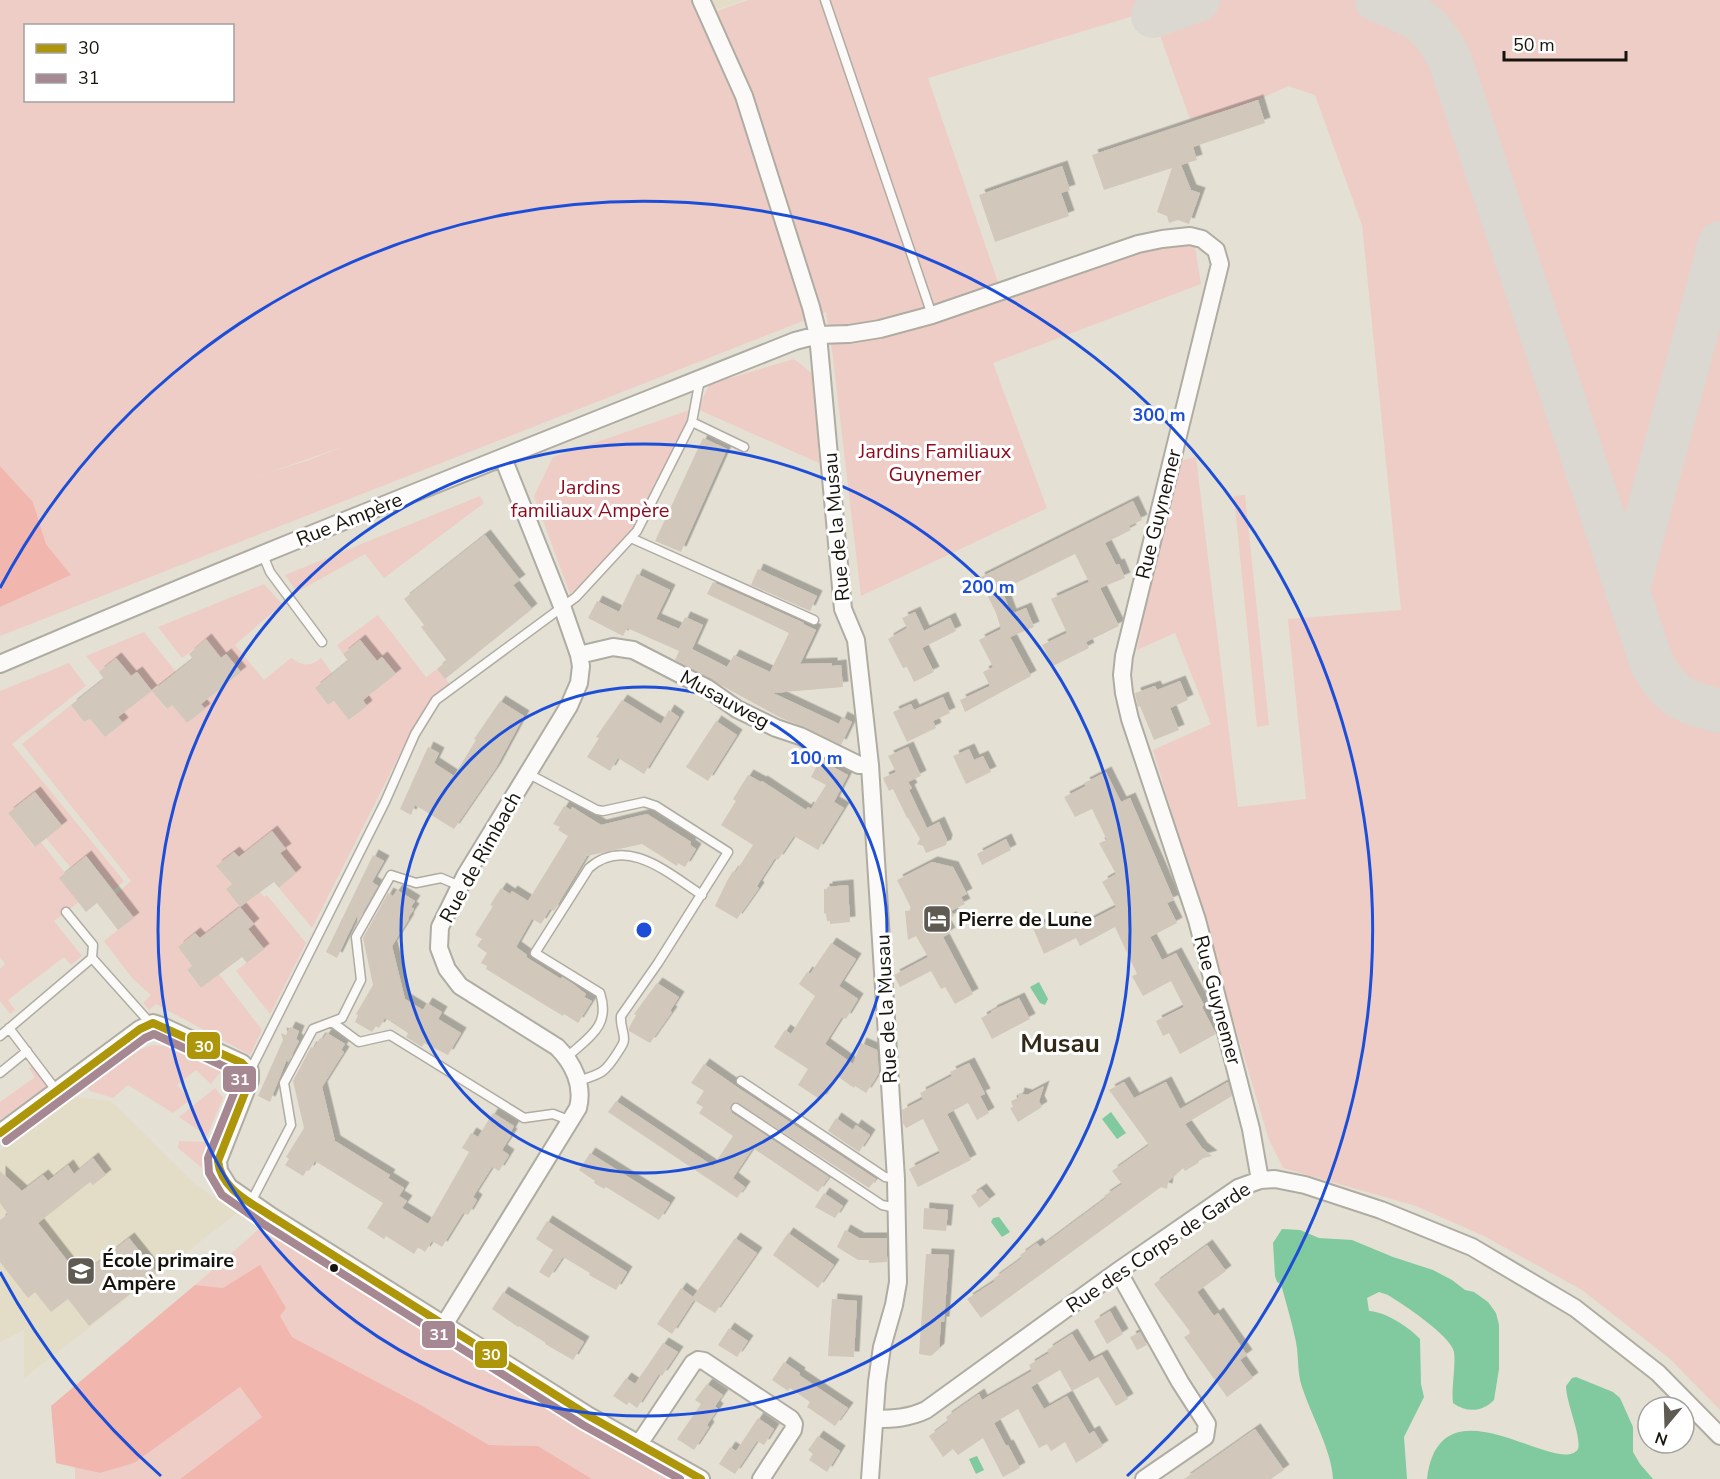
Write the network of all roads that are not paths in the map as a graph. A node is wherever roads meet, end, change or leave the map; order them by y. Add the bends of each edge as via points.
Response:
1 (701, 0) edge
2 (825, 0) edge
3 (932, 315) junction
4 (818, 335) junction
5 (700, 379) junction
6 (692, 422) junction
7 (744, 447) dead end
8 (503, 458) junction
9 (631, 538) junction
10 (262, 555) junction
11 (562, 606) junction
12 (813, 620) dead end
13 (322, 642) dead end
14 (579, 655) junction
15 (0, 664) edge
16 (870, 765) junction
17 (527, 773) junction
18 (459, 886) junction
19 (702, 895) junction
20 (66, 912) dead end
21 (92, 958) junction
22 (332, 1022) junction
23 (151, 1024) junction
24 (9, 1028) junction
25 (0, 1036) edge
26 (27, 1051) junction
27 (567, 1057) junction
28 (250, 1071) junction
29 (0, 1073) edge
30 (578, 1081) junction
31 (741, 1081) dead end
32 (56, 1090) junction
33 (736, 1108) dead end
34 (571, 1121) junction
35 (0, 1132) edge
36 (896, 1179) junction
37 (1260, 1180) junction
38 (251, 1202) junction
39 (896, 1208) junction
40 (1118, 1270) junction
41 (444, 1325) junction
42 (875, 1419) junction
43 (1720, 1436) edge
44 (639, 1444) junction
45 (700, 1479) edge
46 (761, 1479) edge
47 (870, 1479) edge
48 (1144, 1479) edge

1 - 4 street, Rue de la Musau via 744,96
2 - 3 lane
3 - 4 street, Rue Guynemer via 849,334
3 - 37 street, Rue Guynemer via 1138,244 1190,236 1202,239 1216,250 1220,264 1122,675 1130,719 1216,990
4 - 5 street, Rue Ampère
4 - 16 street, Rue de la Musau via 843,609 856,640
5 - 6 lane
5 - 8 street, Rue Ampère
6 - 7 lane
6 - 9 lane
8 - 10 street, Rue Ampère
8 - 11 street, Rue de Rimbach
9 - 11 lane via 576,597
9 - 12 lane
10 - 13 lane via 270,572
10 - 15 street, Rue Ampère
11 - 14 street, Rue de Rimbach
11 - 28 lane via 436,700 415,734
14 - 16 street, Musauweg via 613,647 633,650 776,728 859,765
14 - 17 street, Rue de Rimbach via 581,675 576,691
16 - 36 street, Rue de la Musau
17 - 18 street, Rue de Rimbach
17 - 19 lane via 597,810 644,802 656,806 728,852
18 - 22 lane via 441,878 416,883 391,875 356,937 361,980 342,1018
18 - 27 street, Rue de Rimbach via 440,927 439,948 447,969 460,987
19 - 27 lane via 639,856 610,856 589,868 535,953 600,993 604,1005 597,1029
19 - 30 lane via 621,1016 623,1044 608,1068
20 - 21 lane via 93,945
21 - 23 lane
21 - 24 lane
22 - 34 lane via 359,1042 390,1035 524,1118 553,1114
22 - 38 lane via 312,1029 284,1083 291,1125
23 - 28 street via 242,1063
23 - 32 street
24 - 25 lane
24 - 26 lane
26 - 29 lane
26 - 32 lane
27 - 30 street, Rue de Rimbach
28 - 38 street via 250,1080 218,1161 223,1181
30 - 34 street, Rue de Rimbach via 581,1100
31 - 36 lane via 885,1177
32 - 35 street
33 - 39 lane via 882,1205
34 - 41 street, Rue de Rimbach
36 - 39 street, Rue de la Musau
37 - 40 street, Rue des Corps de Garde via 1238,1188
37 - 43 street, Rue des Corps de Garde via 1286,1180 1323,1191 1472,1247 1575,1308 1658,1372
38 - 41 street
39 - 42 street, Rue de la Musau via 898,1282 882,1347
40 - 42 street, Rue des Corps de Garde via 926,1410 901,1419
40 - 48 street via 1207,1424 1205,1437
41 - 44 street
42 - 47 street, Rue de la Musau
44 - 45 street
44 - 46 street via 693,1363 704,1360 794,1424

